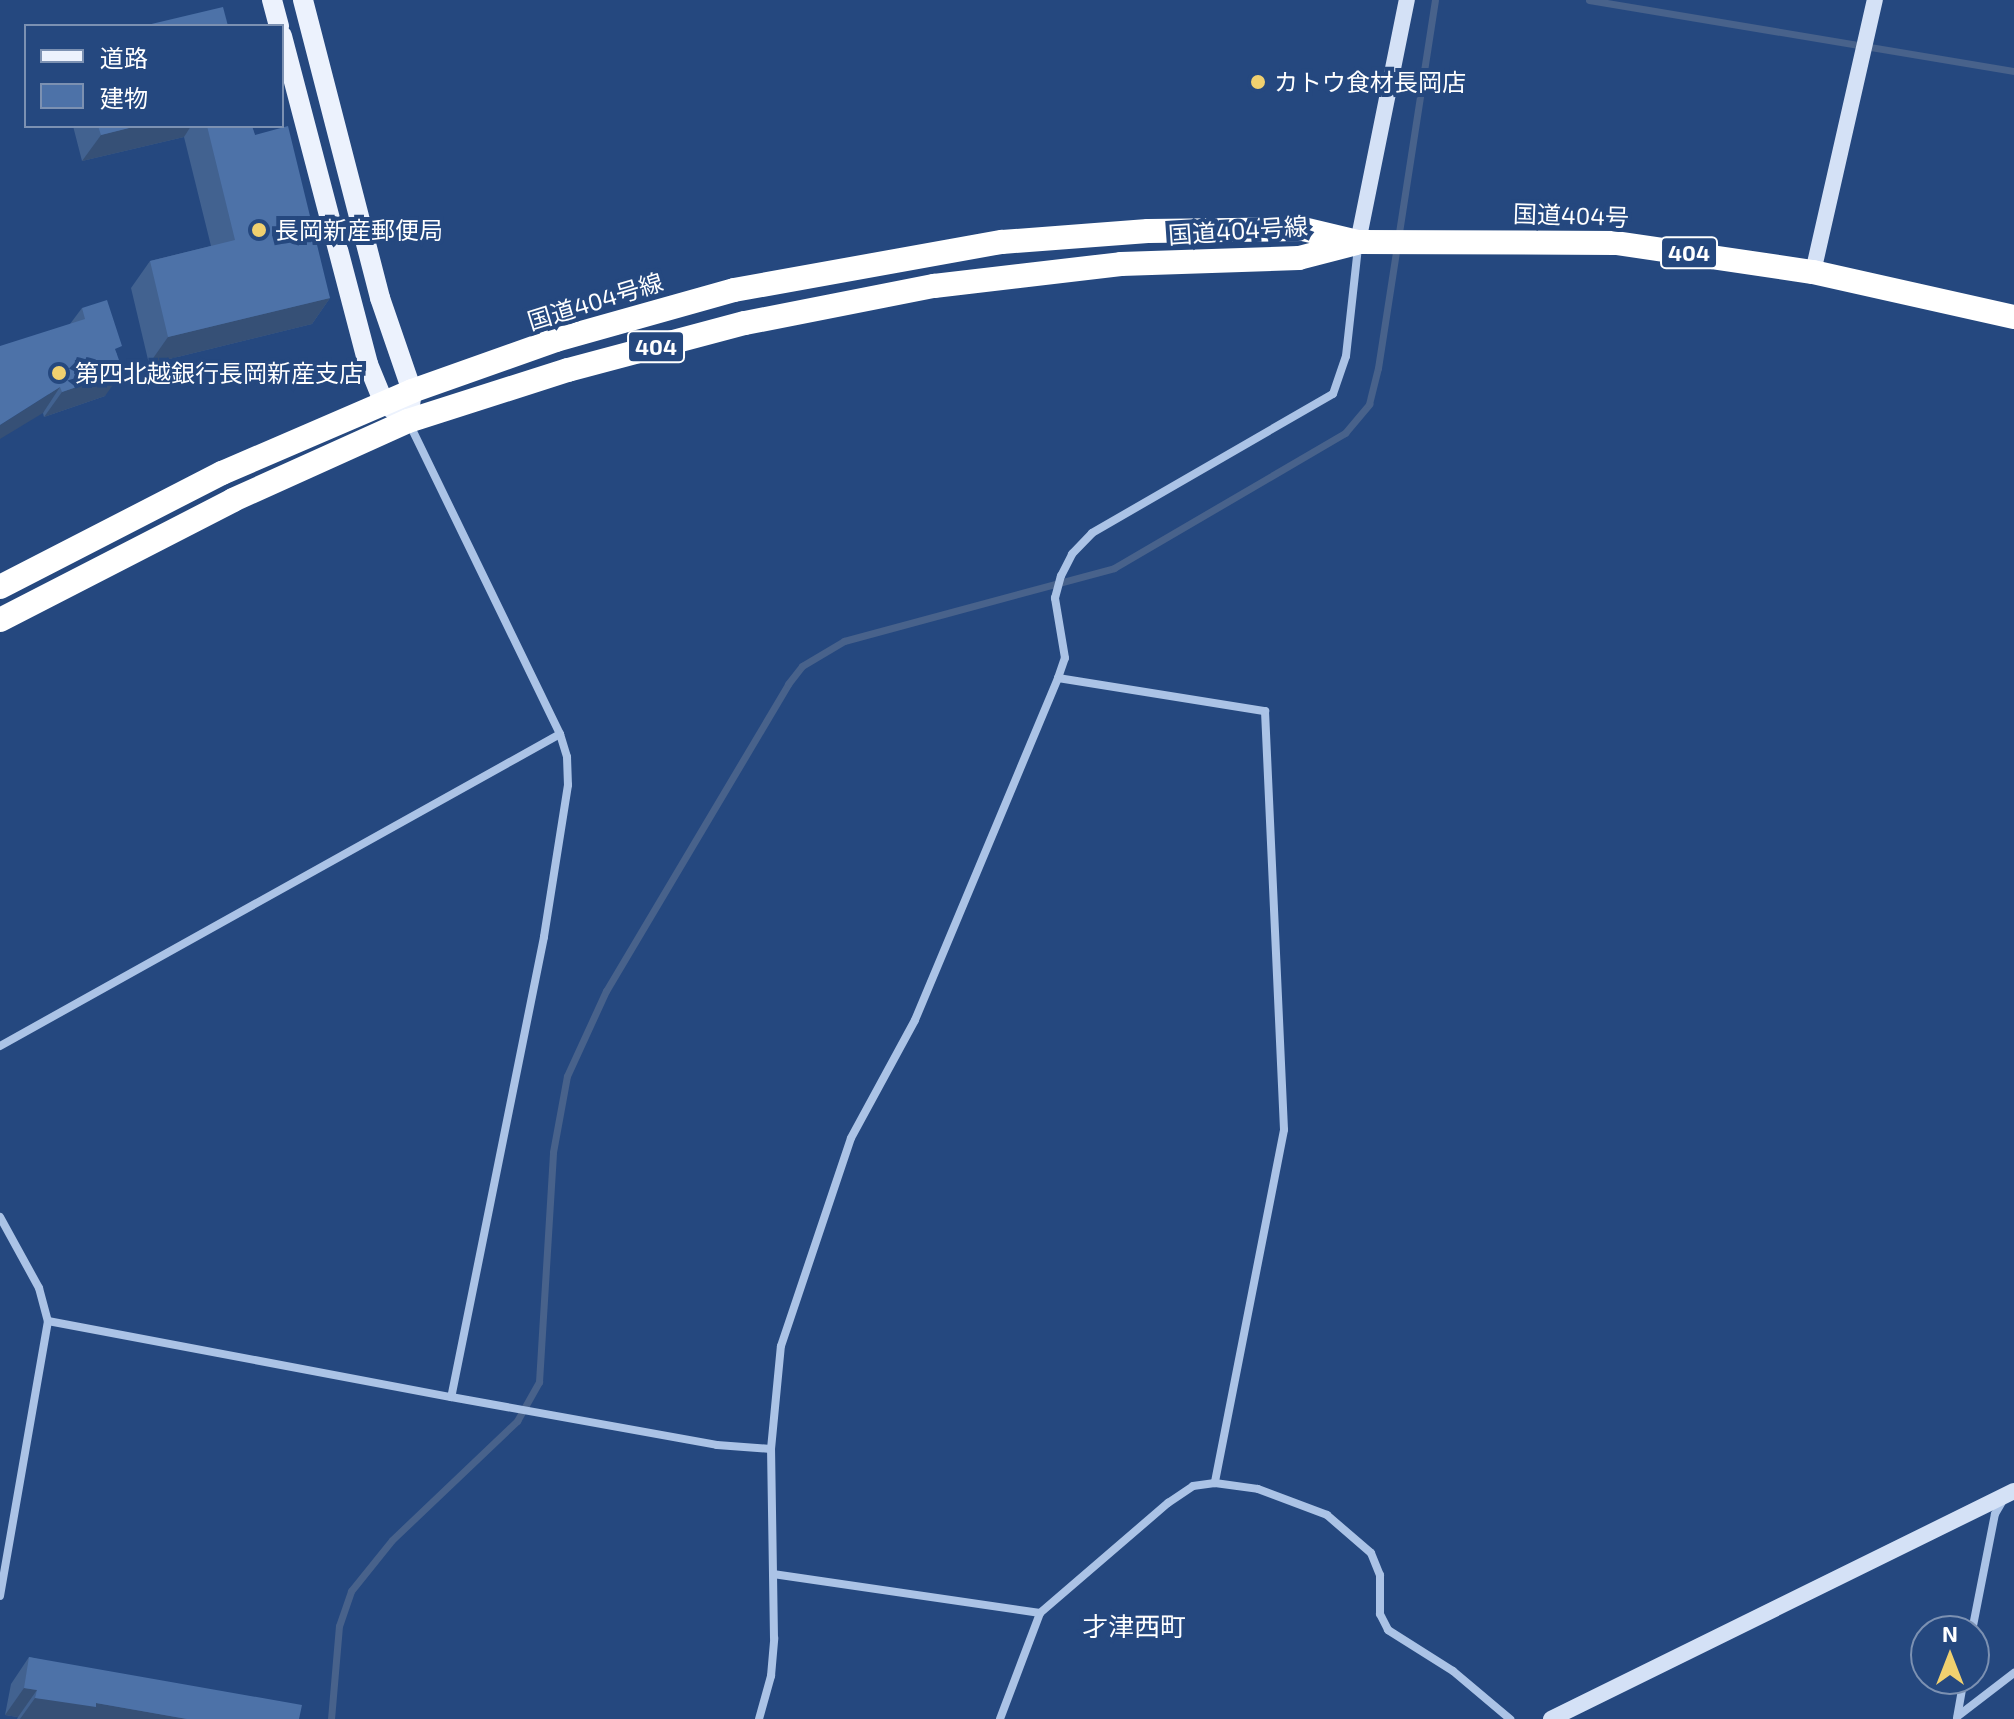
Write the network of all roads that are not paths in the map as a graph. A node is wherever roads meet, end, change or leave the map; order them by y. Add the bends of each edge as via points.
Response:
1 (272, 0) edge
2 (303, 0) edge
3 (1407, 0) edge
4 (1875, 0) edge
5 (278, 24) edge
6 (284, 44) edge
7 (1358, 242) junction
8 (1813, 272) junction
9 (2014, 317) edge
10 (412, 391) junction
11 (384, 403) junction
12 (408, 421) junction
13 (0, 587) edge
14 (0, 620) edge
15 (1058, 678) junction
16 (560, 734) junction
17 (0, 1046) edge
18 (0, 1217) edge
19 (48, 1321) junction
20 (451, 1397) junction
21 (771, 1449) junction
22 (1215, 1483) junction
23 (2010, 1493) edge
24 (773, 1574) junction
25 (0, 1596) edge
26 (1040, 1613) junction
27 (1975, 1615) edge
28 (2014, 1673) edge
29 (1961, 1695) edge
30 (1957, 1718) edge
31 (759, 1719) edge
32 (1000, 1719) edge
33 (1510, 1719) edge
34 (1551, 1719) edge

1 - 5 main road
2 - 10 main road via 380,298
3 - 7 street
4 - 8 street
6 - 11 main road via 352,309
7 - 8 highway, 国道404号 / 404 via 1616,243
7 - 10 highway, 国道404号線 / 404 via 1303,229 1148,231 960,248 734,290 556,340
7 - 12 highway, 国道404号線 / 404 via 1299,258 1121,264 835,303 568,370
7 - 15 street via 1346,356 1333,394 1092,533 1072,554 1055,598 1065,658
8 - 9 highway, 国道404号 / 404
10 - 11 highway, 国道404号線 / 404
10 - 12 main road
11 - 12 main road
11 - 13 highway, 国道404号線 / 404 via 222,473
12 - 14 highway, 国道404号線 / 404 via 233,500
12 - 16 street
15 - 21 street via 915,1020 851,1138 781,1346
15 - 22 street via 1265,711 1284,1130
16 - 17 street
16 - 20 street via 568,785 544,937
18 - 19 street via 39,1288
19 - 20 street
19 - 25 street
20 - 21 street via 717,1445
21 - 24 street
22 - 26 street via 1193,1486 1168,1503
22 - 33 street via 1258,1489 1327,1515 1371,1553 1380,1575 1380,1614 1388,1630 1453,1671
23 - 27 street via 1995,1514
23 - 34 street
24 - 26 street
24 - 31 street via 771,1676
26 - 32 street
28 - 30 street
29 - 30 street

